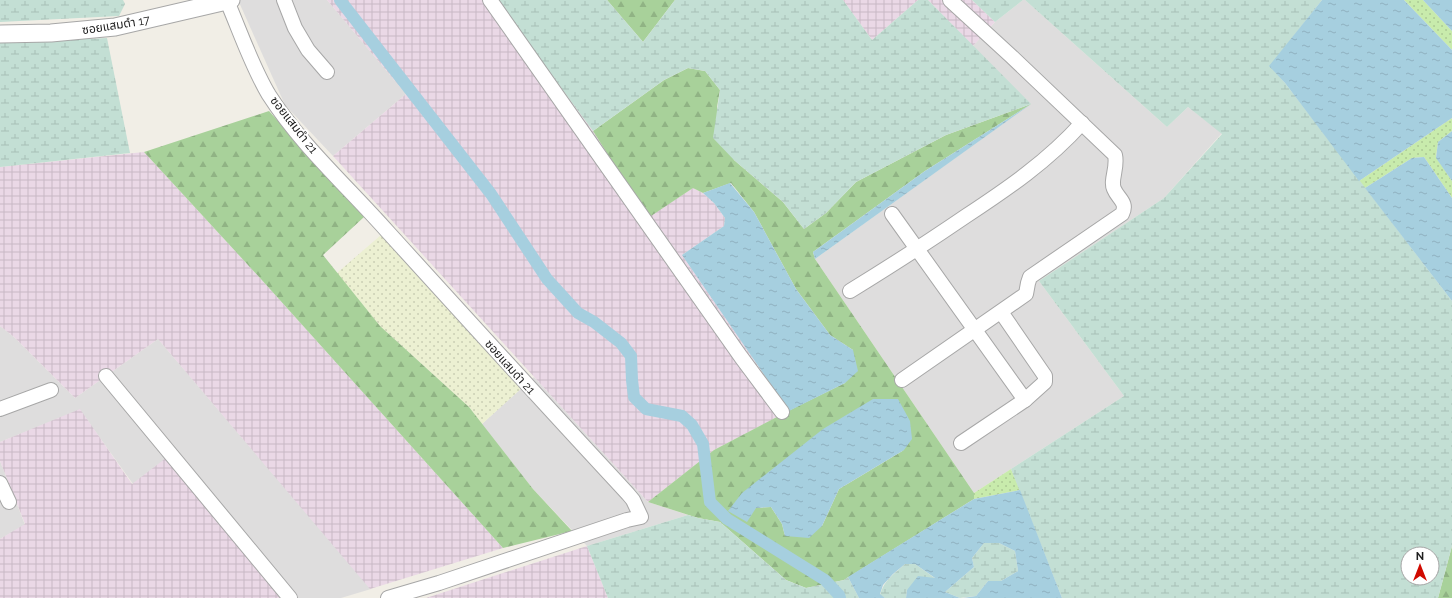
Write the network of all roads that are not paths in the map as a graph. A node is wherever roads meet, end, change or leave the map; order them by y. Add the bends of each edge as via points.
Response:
1 (229, 0) edge
2 (284, 0) edge
3 (490, 0) edge
4 (950, 0) edge
5 (0, 34) edge
6 (328, 72) dead end
7 (1082, 123) junction
8 (892, 214) dead end
9 (918, 249) junction
10 (850, 291) dead end
11 (1001, 312) junction
12 (975, 330) junction
13 (106, 376) dead end
14 (902, 380) dead end
15 (50, 390) dead end
16 (1025, 400) junction
17 (0, 410) edge
18 (782, 412) dead end
19 (961, 443) dead end
20 (0, 483) edge
21 (9, 502) dead end
22 (290, 598) edge
23 (388, 598) edge

1 - 5 street, ซอยแสมดำ 17 via 115,27 52,33
1 - 23 street, ซอยแสมดำ 21 via 257,71 269,94 298,135 628,494 640,517
2 - 6 street via 295,28 308,50
3 - 18 street
4 - 7 street
7 - 9 street via 1066,141 1017,182
7 - 11 street via 1115,155 1117,163 1112,181 1125,209 1122,214 1030,277 1026,294
8 - 9 street
9 - 10 street
9 - 12 street
11 - 12 street
11 - 16 street via 1045,376 1045,382
12 - 14 street
12 - 16 street
13 - 22 street
15 - 17 street
16 - 19 street
20 - 21 street

